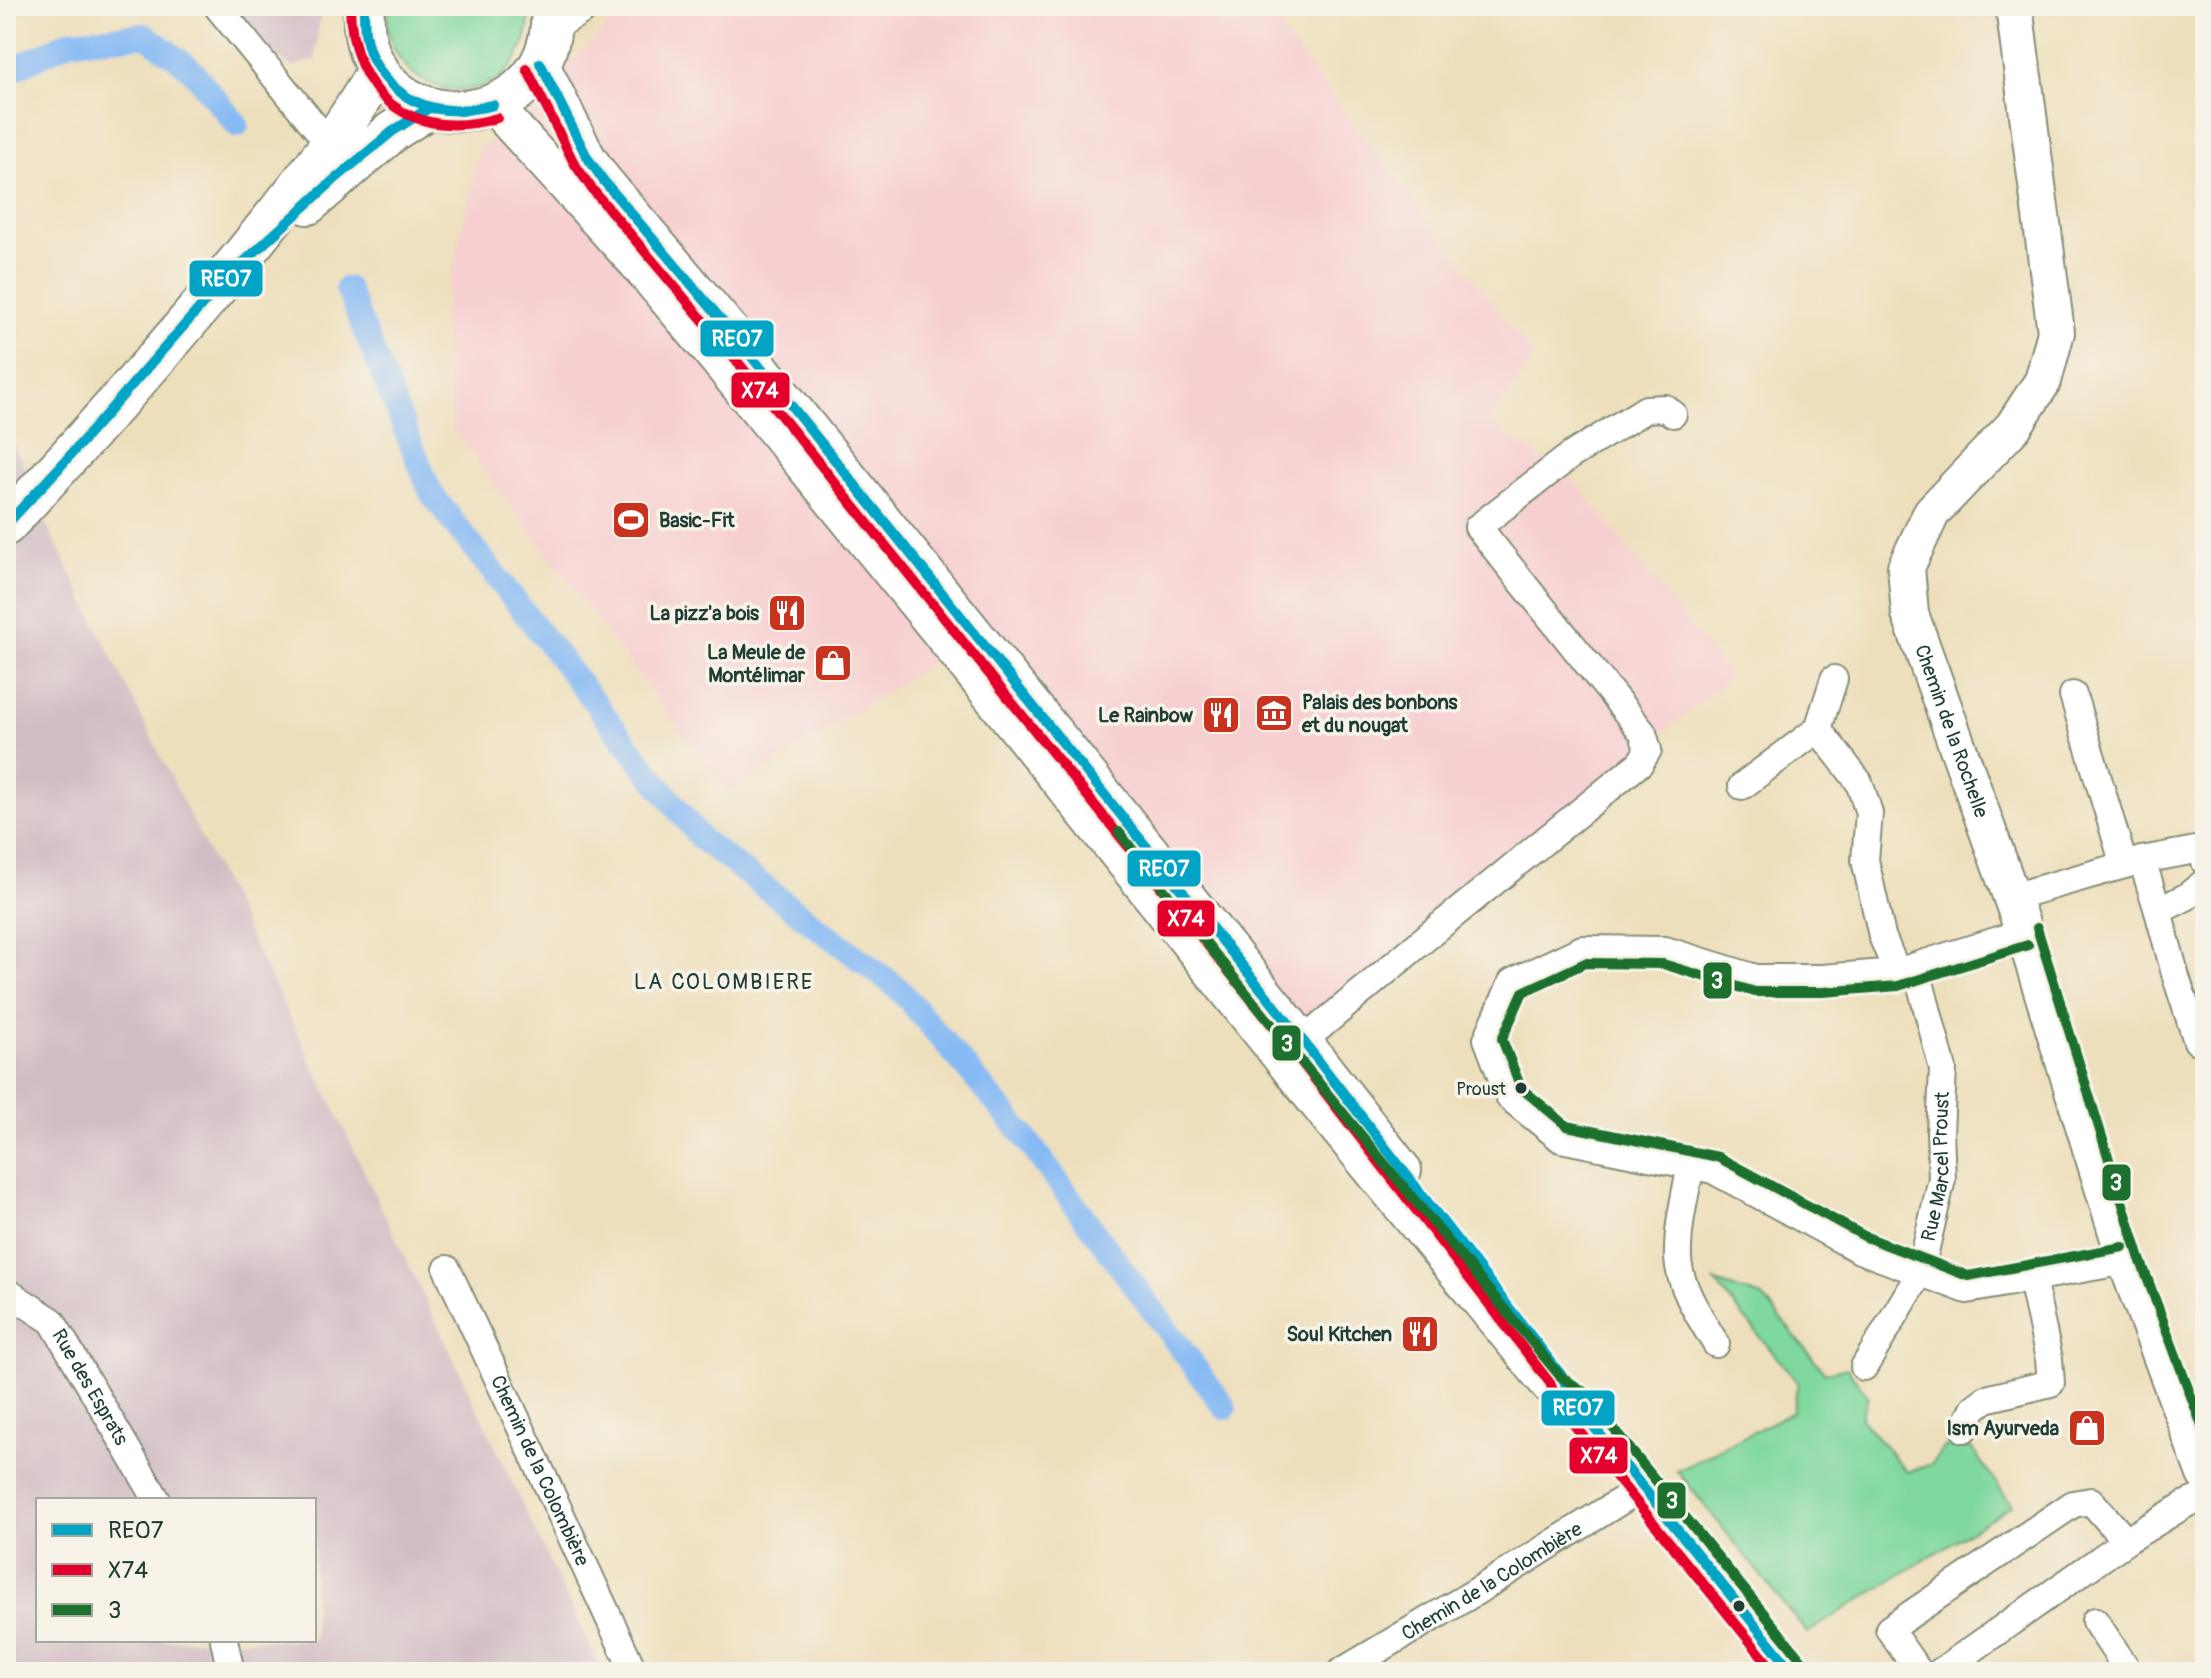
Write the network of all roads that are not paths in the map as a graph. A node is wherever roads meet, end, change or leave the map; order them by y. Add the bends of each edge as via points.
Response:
1 (217, 6) edge
2 (364, 6) edge
3 (2014, 6) edge
4 (561, 12) edge
5 (540, 63) junction
6 (378, 69) junction
7 (493, 105) junction
8 (429, 108) junction
9 (331, 146) junction
10 (225, 279) junction
11 (1673, 414) dead end
12 (6, 525) edge
13 (1834, 679) dead end
14 (2073, 695) dead end
15 (1818, 729) junction
16 (1742, 786) dead end
17 (2133, 862) junction
18 (2205, 862) edge
19 (2205, 882) edge
20 (2012, 897) junction
21 (2158, 911) junction
22 (2024, 932) junction
23 (1907, 970) junction
24 (1303, 1041) junction
25 (2197, 1041) dead end
26 (1691, 1165) junction
27 (2126, 1261) junction
28 (447, 1269) dead end
29 (1920, 1273) junction
30 (2032, 1279) junction
31 (6, 1295) edge
32 (1716, 1344) dead end
33 (1864, 1367) dead end
34 (1572, 1400) junction
35 (1964, 1429) dead end
36 (2205, 1474) edge
37 (1643, 1487) junction
38 (2205, 1496) edge
39 (156, 1498) edge
40 (2126, 1541) junction
41 (2095, 1621) dead end
42 (224, 1642) edge
43 (231, 1672) edge
44 (634, 1672) edge
45 (1341, 1672) edge
46 (1793, 1672) edge
47 (1919, 1672) edge
48 (1940, 1672) edge
49 (2129, 1672) edge

1 - 9 street
2 - 6 main road via 368,48
3 - 20 main road, Chemin de la Rochelle via 2056,332 2043,381 2013,427 1932,512 1906,567 1910,614
4 - 5 main road
5 - 7 main road via 520,88
5 - 24 main road via 603,180 735,336
6 - 8 main road via 392,86
6 - 9 main road
7 - 8 main road via 461,112
7 - 34 main road via 704,343 1335,1125 1551,1387
8 - 10 main road via 335,179
9 - 10 main road
10 - 12 main road
11 - 24 street via 1665,408 1646,409 1570,456 1478,527 1643,733 1648,750 1640,763
13 - 15 street
14 - 17 street
15 - 16 street
15 - 23 street, Rue Marcel Proust via 1859,782 1869,813 1865,860 1882,936
17 - 18 street via 2201,849
17 - 20 street
17 - 21 street
19 - 21 street
20 - 22 main road, Chemin de la Rochelle
21 - 25 street
22 - 23 street, Rue Marcel Proust
22 - 27 main road, Chemin de la Rochelle
23 - 26 street, Rue Marcel Proust via 1756,978 1665,950 1582,949 1512,982 1487,1039 1509,1097 1561,1139
23 - 29 street, Rue Marcel Proust via 1943,1069 1942,1179
24 - 34 main road via 1562,1376
26 - 29 street, Rue Marcel Proust via 1713,1170 1860,1250
26 - 32 street via 1678,1261 1692,1303
27 - 30 street, Rue Marcel Proust
27 - 36 main road, Chemin de la Rochelle
28 - 44 street, Chemin de la Colombière
29 - 30 street, Rue Marcel Proust via 1967,1290
29 - 33 street, Rue Marcel Proust
30 - 35 street via 2051,1383 1986,1399 1974,1408
31 - 39 street, Rue des Esprats via 52,1321
34 - 37 main road
37 - 45 street, Chemin de la Colombière
37 - 46 main road
38 - 40 street
40 - 47 street via 2091,1501 2073,1504 1889,1629
40 - 48 street
41 - 49 street
42 - 43 street

